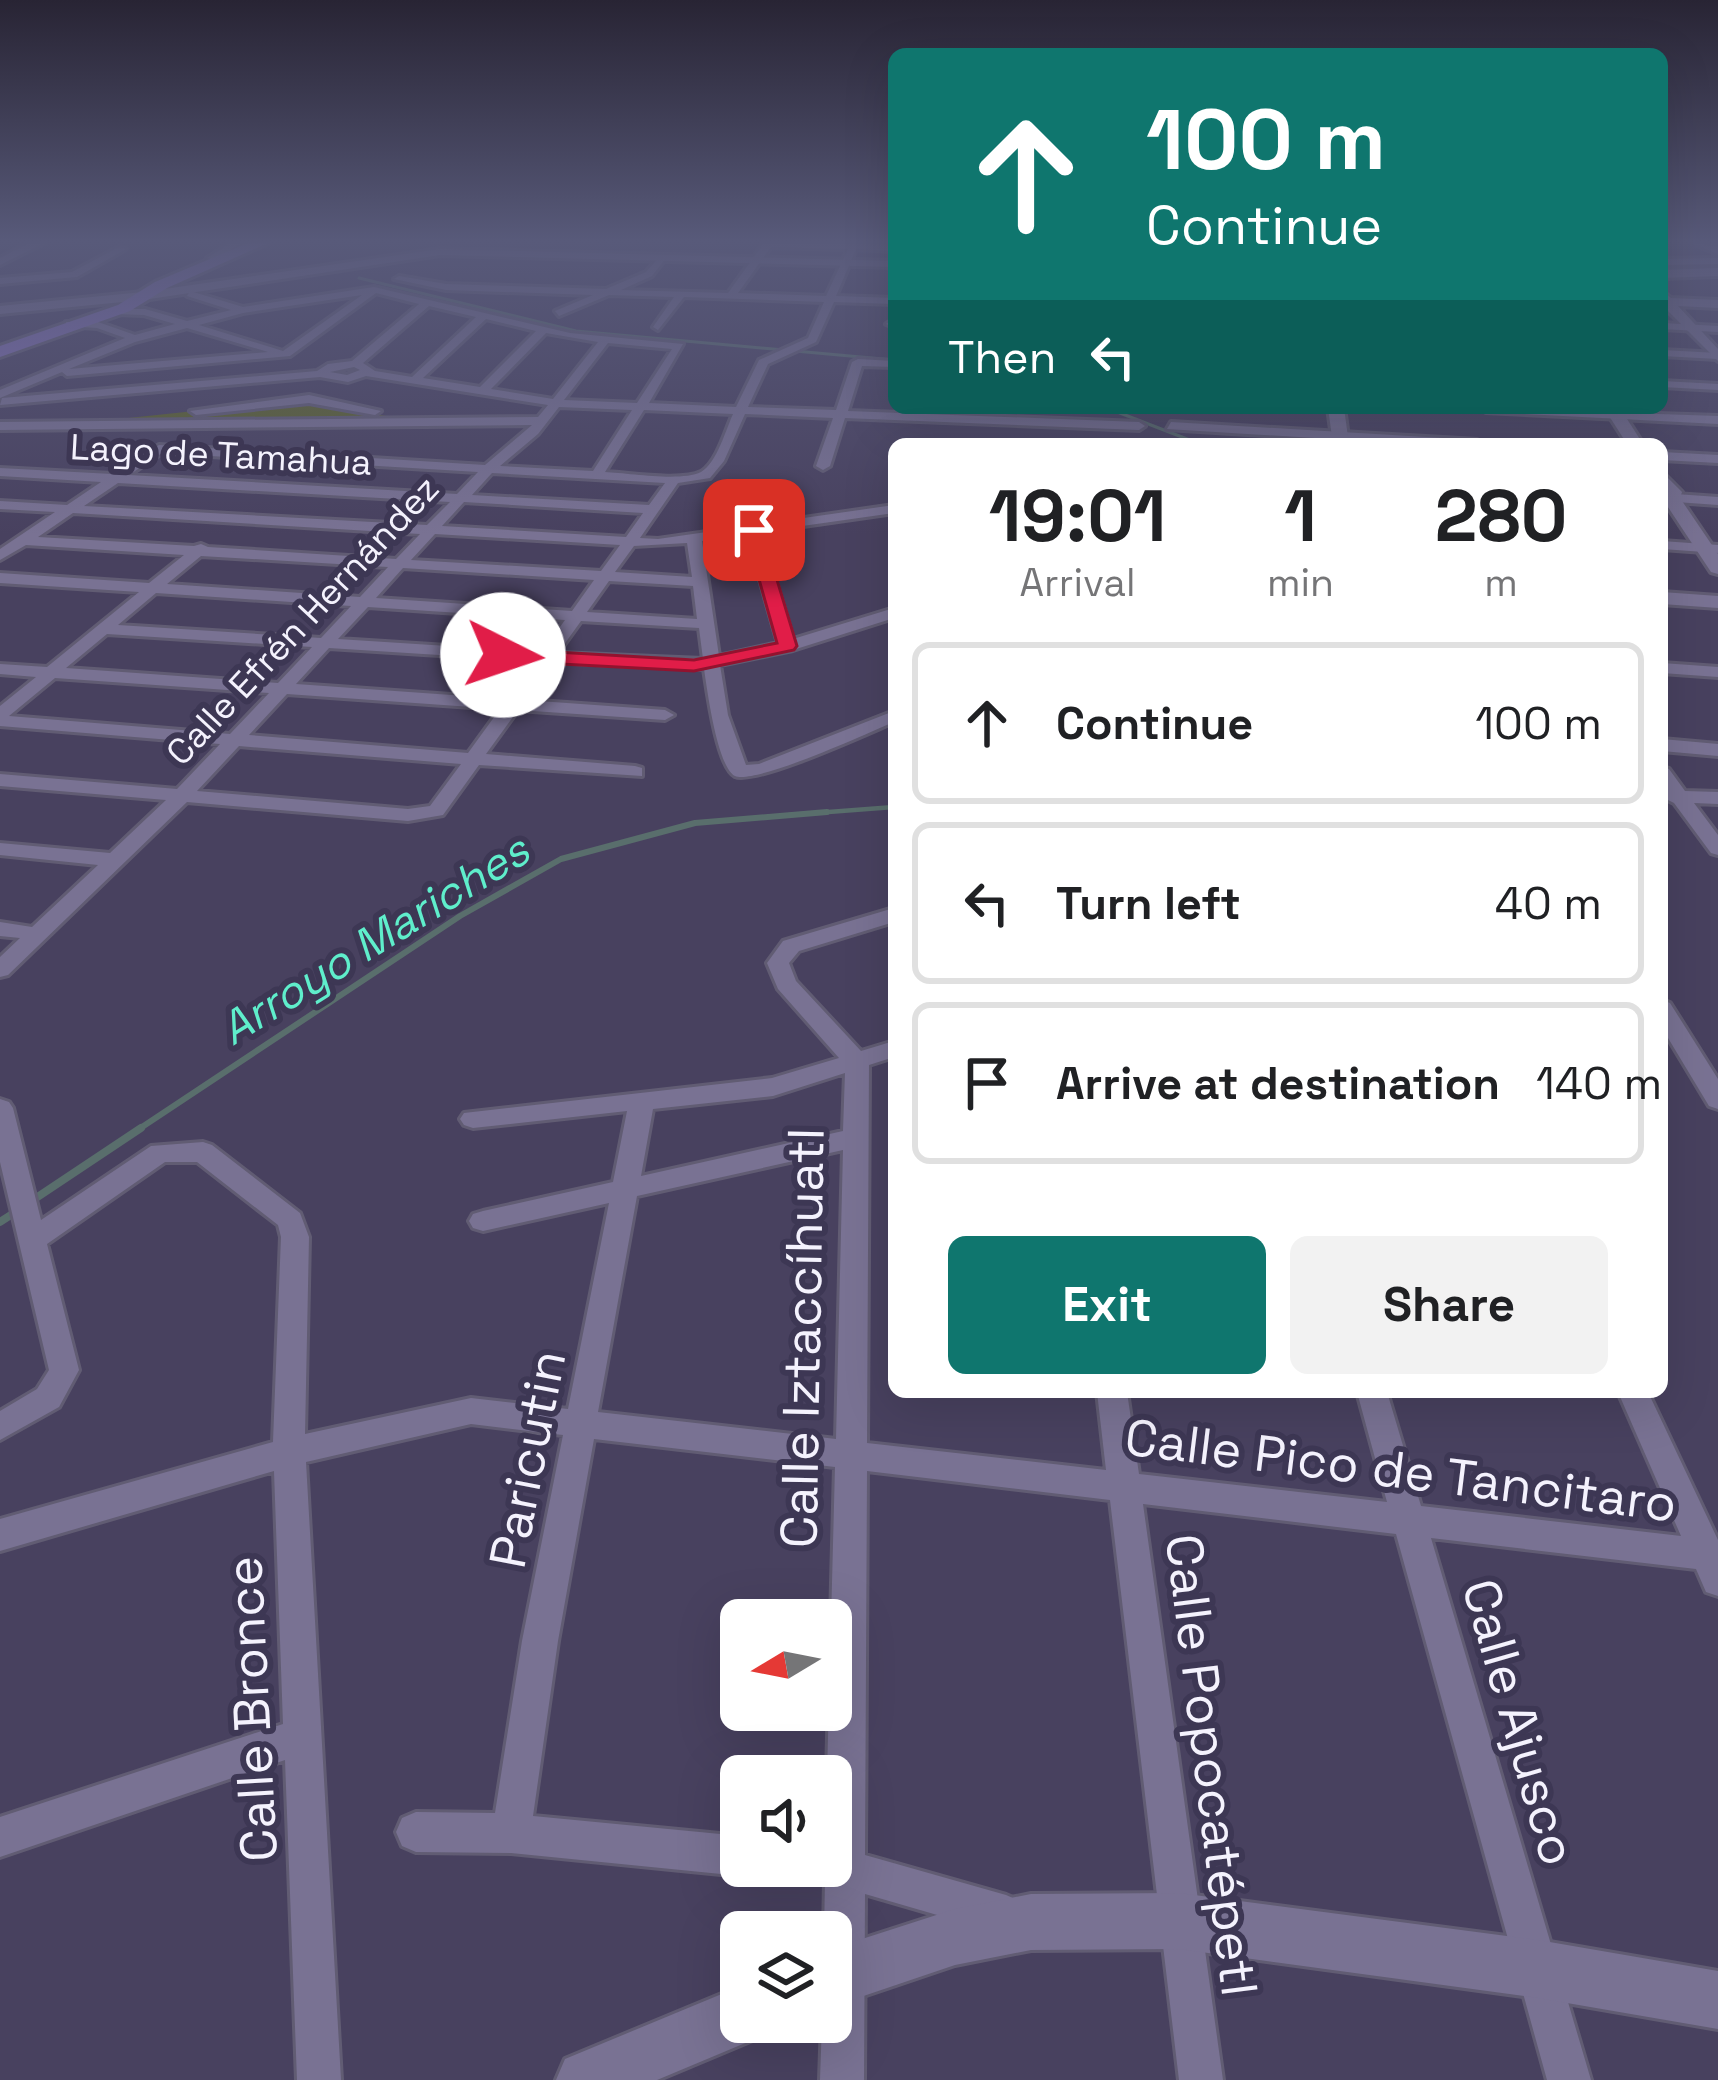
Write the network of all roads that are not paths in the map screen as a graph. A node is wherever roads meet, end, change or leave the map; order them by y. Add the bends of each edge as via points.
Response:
1 (30, 340) edge
2 (129, 340) edge
3 (140, 340) edge
4 (205, 340) edge
5 (239, 340) edge
6 (305, 340) edge
7 (383, 340) edge
8 (457, 340) edge
9 (533, 340) edge
10 (599, 340) edge
11 (812, 340) edge
12 (193, 341) dead end
13 (604, 341) junction
14 (173, 343) dead end
15 (154, 345) junction
16 (104, 350) junction
17 (0, 352) edge
18 (1668, 353) edge
19 (286, 354) junction
20 (1718, 356) edge
21 (355, 364) junction
22 (888, 364) edge
23 (322, 371) junction
24 (368, 373) junction
25 (47, 375) junction
26 (340, 379) junction
27 (414, 381) junction
28 (1668, 384) edge
29 (1718, 387) edge
30 (482, 392) junction
31 (0, 398) edge
32 (309, 399) junction
33 (555, 403) junction
34 (644, 405) junction
35 (739, 410) junction
36 (842, 413) junction
37 (1649, 414) edge
38 (1049, 415) edge
39 (942, 419) edge
40 (1718, 420) edge
41 (543, 421) junction
42 (432, 422) junction
43 (44, 425) junction
44 (0, 427) edge
45 (1156, 428) edge
46 (1310, 438) edge
47 (1668, 456) edge
48 (314, 458) junction
49 (1718, 459) edge
50 (823, 466) dead end
51 (489, 468) junction
52 (0, 472) edge
53 (598, 472) junction
54 (111, 478) junction
55 (674, 480) junction
56 (274, 487) junction
57 (1668, 496) edge
58 (462, 498) junction
59 (1668, 499) edge
60 (1718, 501) edge
61 (0, 505) edge
62 (67, 509) junction
63 (654, 509) junction
64 (888, 510) edge
65 (234, 519) junction
66 (433, 529) junction
67 (754, 530) junction
68 (0, 539) edge
69 (694, 539) junction
70 (23, 541) junction
71 (629, 542) junction
72 (1668, 545) edge
73 (1712, 549) edge
74 (198, 551) junction
75 (0, 556) edge
76 (400, 563) junction
77 (1718, 568) edge
78 (602, 576) junction
79 (0, 578) edge
80 (698, 582) junction
81 (147, 590) junction
82 (1668, 599) edge
83 (362, 602) junction
84 (1716, 604) edge
85 (888, 615) edge
86 (575, 616) junction
87 (704, 624) junction
88 (101, 629) junction
89 (324, 644) junction
90 (788, 646) junction
91 (548, 658) junction
92 (711, 664) junction
93 (1668, 668) edge
94 (0, 669) edge
95 (50, 672) junction
96 (1718, 672) edge
97 (280, 691) junction
98 (514, 705) junction
99 (665, 715) dead end
100 (0, 718) edge
101 (888, 718) edge
102 (236, 740) junction
103 (1668, 746) edge
104 (1718, 750) edge
105 (475, 760) junction
106 (634, 772) dead end
107 (0, 780) edge
108 (182, 796) junction
109 (1671, 797) edge
110 (1718, 798) edge
111 (0, 849) edge
112 (1718, 849) edge
113 (115, 860) junction
114 (888, 917) edge
115 (0, 929) edge
116 (36, 934) junction
117 (0, 970) edge
118 (1668, 1018) edge
119 (888, 1050) edge
120 (856, 1062) junction
121 (1718, 1100) edge
122 (641, 1103) junction
123 (0, 1108) edge
124 (473, 1119) dead end
125 (857, 1137) junction
126 (628, 1189) junction
127 (21, 1204) edge
128 (483, 1221) dead end
129 (1113, 1398) edge
130 (1374, 1398) edge
131 (1636, 1398) edge
132 (583, 1421) junction
133 (0, 1426) edge
134 (289, 1452) junction
135 (849, 1454) junction
136 (1124, 1485) junction
137 (1408, 1518) junction
138 (0, 1535) edge
139 (1714, 1563) edge
140 (305, 1735) junction
141 (842, 1755) edge
142 (416, 1832) dead end
143 (511, 1833) junction
144 (0, 1837) edge
145 (720, 1854) edge
146 (852, 1869) edge
147 (1179, 1921) junction
148 (1031, 1922) junction
149 (852, 1970) edge
150 (1538, 1970) junction
151 (1718, 2000) edge
152 (720, 2024) edge
153 (841, 2043) edge
154 (319, 2080) edge
155 (586, 2080) edge
156 (842, 2080) edge
157 (1202, 2080) edge
158 (1569, 2080) edge

1 - 17 main road
2 - 16 street
3 - 15 street
4 - 12 street
5 - 19 street
6 - 19 street
7 - 21 street
8 - 27 street
9 - 30 street
10 - 13 street
11 - 35 street via 763,362
13 - 33 street, Calle Efrén Hernández
13 - 34 street via 679,346
14 - 15 street
15 - 16 street
16 - 25 street
18 - 20 street
19 - 23 street
19 - 25 street
21 - 23 street
21 - 24 street
22 - 36 street via 858,362
23 - 26 street
23 - 31 street
24 - 26 street
24 - 27 street
25 - 31 street
26 - 32 street
27 - 30 street
28 - 29 street
30 - 33 street
32 - 42 street
32 - 43 street
33 - 34 street
33 - 41 street, Calle Efrén Hernández
34 - 35 street
34 - 53 street
35 - 36 street
35 - 55 street via 711,472
36 - 39 street
36 - 50 street
37 - 40 street
38 - 39 street
38 - 45 street
41 - 42 street
41 - 51 street, Calle Efrén Hernández
42 - 43 street
43 - 44 street
45 - 46 street
47 - 49 street
48 - 51 street
48 - 54 street via 159,449
48 - 56 street
51 - 53 street
51 - 58 street, Calle Efrén Hernández
52 - 54 street, Lago de Tamahua
53 - 55 street
54 - 56 street, Lago de Tamahua
54 - 62 street
55 - 63 street
56 - 58 street, Lago de Tamahua
56 - 65 street
57 - 60 street
58 - 63 street, Lago de Tamahua
58 - 66 street, Calle Efrén Hernández
59 - 73 street
61 - 62 street
62 - 65 street
62 - 70 street
63 - 71 street
64 - 67 street
65 - 66 street
65 - 74 street
66 - 71 street
66 - 76 street, Calle Efrén Hernández
67 - 69 street
67 - 90 street
68 - 70 street
69 - 71 street
69 - 80 street
70 - 74 street
70 - 75 street
71 - 78 street
72 - 73 street
73 - 77 street
74 - 76 street
74 - 81 street
76 - 78 street
76 - 83 street, Calle Efrén Hernández
78 - 80 street
78 - 86 street
79 - 81 street
80 - 87 street
81 - 83 street
81 - 88 street
82 - 84 street
83 - 86 street
83 - 89 street, Calle Efrén Hernández
85 - 90 street
86 - 87 street
86 - 91 street
87 - 92 street
88 - 89 street
88 - 95 street
89 - 91 street
89 - 97 street, Calle Efrén Hernández
90 - 92 street
91 - 92 street
91 - 98 street
92 - 101 street via 718,715 733,763 745,773
93 - 96 street
94 - 95 street
95 - 97 street
95 - 100 street
97 - 98 street
97 - 102 street, Calle Efrén Hernández
98 - 99 street
98 - 105 street
100 - 102 street
102 - 105 street
102 - 108 street, Calle Efrén Hernández
103 - 104 street
105 - 106 street
105 - 108 street via 436,811 408,815
107 - 108 street
108 - 113 street, Calle Efrén Hernández
109 - 110 street
109 - 112 street
111 - 113 street
113 - 116 street, Calle Efrén Hernández
114 - 120 street via 791,946 778,963 786,984
115 - 116 street
116 - 117 street, Calle Efrén Hernández
118 - 121 street
119 - 120 street
120 - 122 street via 773,1087
120 - 125 street, Calle Iztaccíhuatl
122 - 124 street
122 - 126 street, Paricutin
123 - 127 street
125 - 126 street
125 - 135 street, Calle Iztaccíhuatl
126 - 128 street
126 - 132 street, Paricutin
127 - 133 street via 62,1380 41,1406
127 - 134 street, Calle Bronce via 160,1154 203,1152 290,1220
129 - 136 street, Calle Popocatépetl
130 - 137 street, Calle Ajusco
131 - 139 street
132 - 134 street, Calle Pico de Tancitaro via 471,1411
132 - 135 street, Calle Pico de Tancitaro
132 - 143 street, Paricutin
134 - 138 street, Calle Pico de Tancitaro
134 - 140 street, Calle Bronce
135 - 136 street, Calle Pico de Tancitaro
135 - 141 street, Calle Iztaccíhuatl
136 - 137 street, Calle Pico de Tancitaro
136 - 147 street, Calle Popocatépetl
137 - 139 street, Calle Pico de Tancitaro
137 - 150 street, Calle Ajusco
140 - 144 street
140 - 154 street, Calle Bronce
142 - 143 street
143 - 145 street
146 - 148 street
147 - 148 main road
147 - 150 main road
147 - 157 street, Calle Popocatépetl
148 - 149 main road
150 - 151 main road
150 - 158 street, Calle Ajusco
152 - 155 main road
153 - 156 street, Calle Iztaccíhuatl

